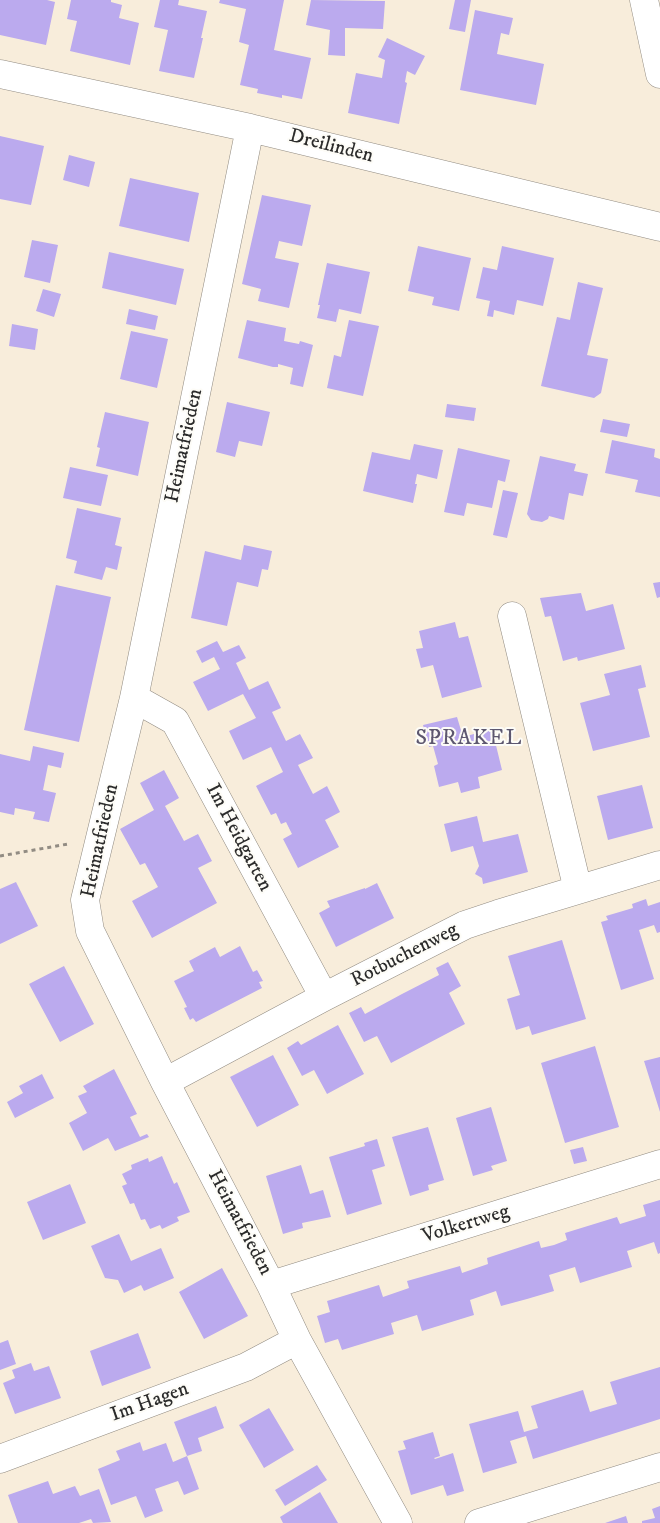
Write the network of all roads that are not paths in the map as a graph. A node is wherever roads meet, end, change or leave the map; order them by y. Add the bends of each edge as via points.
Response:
1 (644, 0) edge
2 (0, 74) edge
3 (660, 74) edge
4 (250, 128) junction
5 (660, 227) edge
6 (512, 616) dead end
7 (134, 698) junction
8 (660, 865) edge
9 (578, 890) junction
10 (324, 997) junction
11 (165, 1082) junction
12 (660, 1164) edge
13 (271, 1285) junction
14 (297, 1340) junction
15 (0, 1459) edge
16 (660, 1468) edge
17 (398, 1523) edge
18 (479, 1523) edge

1 - 3 street
2 - 4 street, Dreilinden
4 - 5 street, Dreilinden
4 - 7 street, Heimatfrieden
6 - 9 street
7 - 10 street, Im Heidgarten via 175,721
7 - 11 street, Heimatfrieden via 85,900 90,931
8 - 9 street, Rotbuchenweg
9 - 10 street, Rotbuchenweg via 465,925
10 - 11 street, Rotbuchenweg
11 - 13 street, Heimatfrieden
12 - 13 street, Volkertweg
13 - 14 street, Heimatfrieden
14 - 15 street, Im Hagen via 246,1368
14 - 17 street, Heimatfrieden
16 - 18 street

